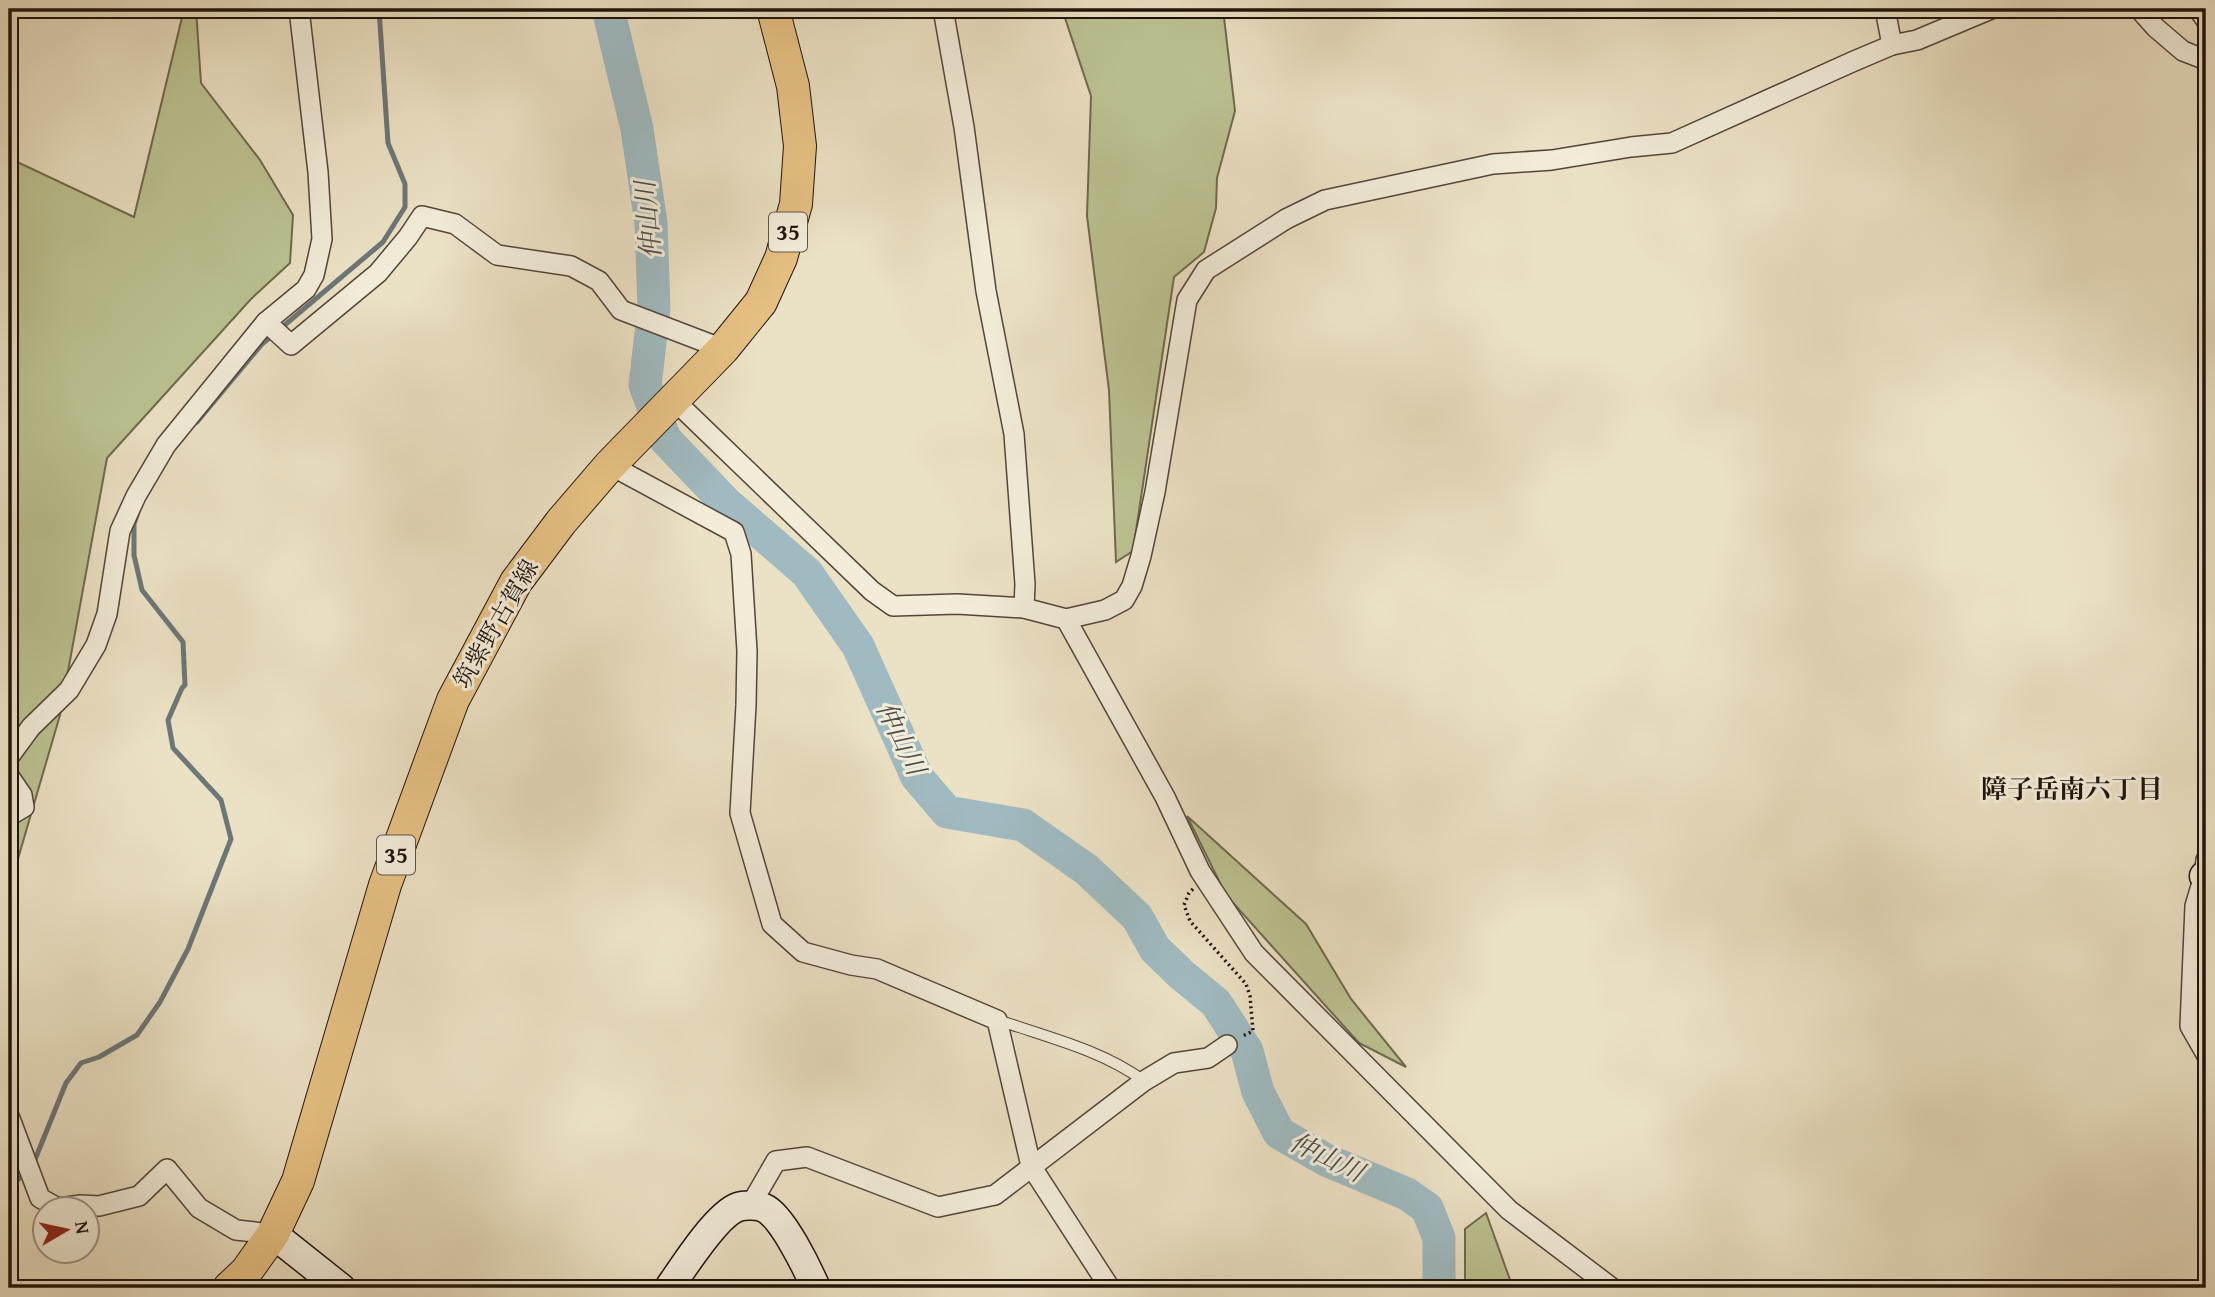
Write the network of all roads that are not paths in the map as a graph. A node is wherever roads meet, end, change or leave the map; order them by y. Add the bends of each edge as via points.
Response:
1 (299, 9) edge
2 (773, 9) edge
3 (943, 9) edge
4 (1885, 9) edge
5 (1991, 9) edge
6 (2139, 9) edge
7 (2198, 9) edge
8 (2206, 20) edge
9 (1892, 45) junction
10 (2206, 60) edge
11 (267, 322) junction
12 (723, 349) junction
13 (666, 407) junction
14 (617, 458) junction
15 (1024, 608) junction
16 (1066, 619) junction
17 (9, 757) edge
18 (9, 776) edge
19 (9, 816) edge
20 (2206, 871) edge
21 (997, 1020) junction
22 (1227, 1045) road end
23 (2206, 1054) edge
24 (1144, 1082) junction
25 (9, 1116) edge
26 (1031, 1166) junction
27 (750, 1206) junction
28 (273, 1234) junction
29 (229, 1288) edge
30 (341, 1288) edge
31 (669, 1288) edge
32 (817, 1288) edge
33 (1110, 1288) edge
34 (1612, 1288) edge

1 - 11 street via 322,239 306,289
2 - 12 main road, 筑紫野古賀線 / 35 via 793,86 800,146 796,204 781,258 761,302
3 - 15 street via 986,290 1014,434
4 - 9 street
5 - 9 street via 1917,40
6 - 10 street via 2183,51
7 - 8 street
9 - 16 street via 1672,143 1493,164 1325,200 1206,270 1187,300 1155,492 1132,586 1124,600 1105,610
11 - 12 street via 291,345 378,273 422,216 455,224 498,255 572,266 599,281 621,310
11 - 17 street via 166,445 135,496 120,531 107,614 96,645 69,690 31,727
12 - 13 main road, 筑紫野古賀線 / 35
13 - 14 main road, 筑紫野古賀線 / 35
13 - 15 street via 893,607
14 - 21 street via 734,532 741,554 747,651 740,813 772,924 803,952 877,969
14 - 28 main road, 筑紫野古賀線 / 35 via 516,582 453,700 385,886 298,1181
15 - 16 street
16 - 34 street via 1205,878 1254,953 1509,1210
18 - 19 street via 24,807
20 - 23 street via 2195,906 2190,1027
21 - 24 lane via 1097,1054
21 - 26 street
22 - 24 street via 1208,1058 1174,1063
24 - 26 street
25 - 28 street via 40,1198 58,1208 99,1206 139,1196 167,1169 199,1208 236,1230
26 - 27 street via 995,1195 938,1207 807,1157 776,1161
26 - 33 street
27 - 31 street via 737,1207 720,1220
27 - 32 street via 766,1208 787,1232
28 - 29 main road, 筑紫野古賀線 / 35
28 - 30 street

